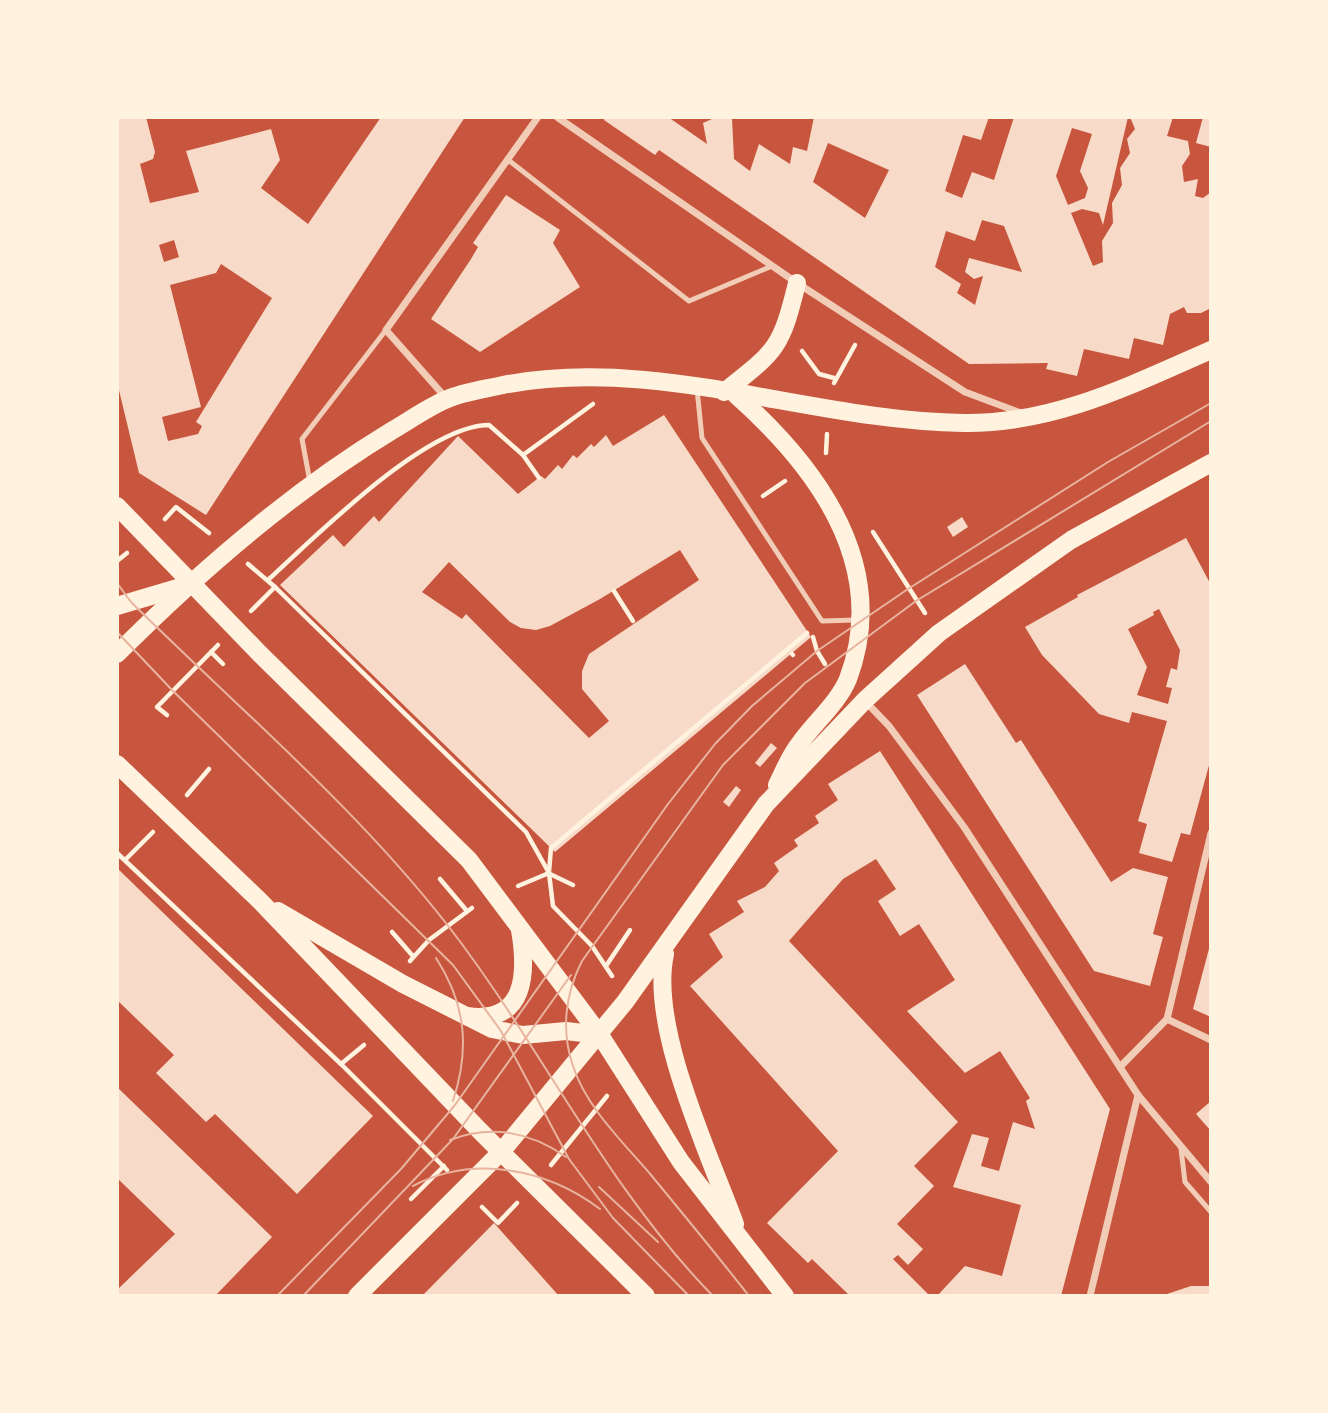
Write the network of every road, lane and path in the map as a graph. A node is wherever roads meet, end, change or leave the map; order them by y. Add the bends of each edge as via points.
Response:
1 (538, 117) edge
2 (557, 117) edge
3 (507, 159) junction
4 (772, 266) junction
5 (797, 283) junction
6 (866, 328) junction
7 (386, 330) junction
8 (1211, 350) edge
9 (629, 378) junction
10 (834, 378) dead end
11 (697, 388) junction
12 (730, 394) junction
13 (446, 399) junction
14 (1034, 418) junction
15 (825, 452) dead end
16 (523, 455) junction
17 (832, 463) dead end
18 (1209, 468) edge
19 (538, 478) dead end
20 (787, 480) dead end
21 (310, 485) junction
22 (117, 506) edge
23 (747, 507) junction
24 (867, 522) dead end
25 (229, 550) junction
26 (268, 580) junction
27 (194, 583) junction
28 (614, 591) dead end
29 (117, 606) edge
30 (858, 620) junction
31 (634, 621) dead end
32 (939, 633) junction
33 (211, 652) dead end
34 (117, 654) edge
35 (223, 664) dead end
36 (830, 672) dead end
37 (865, 700) junction
38 (158, 706) dead end
39 (167, 715) dead end
40 (117, 764) edge
41 (766, 804) junction
42 (1211, 833) edge
43 (117, 853) edge
44 (549, 873) junction
45 (440, 880) dead end
46 (573, 885) dead end
47 (498, 895) junction
48 (260, 901) junction
49 (520, 926) junction
50 (630, 930) dead end
51 (392, 932) dead end
52 (667, 948) junction
53 (462, 1015) junction
54 (1167, 1019) junction
55 (600, 1035) junction
56 (1211, 1040) edge
57 (1120, 1067) junction
58 (623, 1075) junction
59 (1138, 1095) junction
60 (1181, 1149) junction
61 (502, 1151) junction
62 (444, 1166) junction
63 (1211, 1182) edge
64 (535, 1184) junction
65 (464, 1189) junction
66 (411, 1199) dead end
67 (1211, 1212) edge
68 (743, 1244) junction
69 (357, 1296) edge
70 (646, 1296) edge
71 (785, 1296) edge
72 (1090, 1296) edge

1 - 3 street
2 - 4 street
3 - 4 lane via 689,302
3 - 7 street
4 - 5 street
5 - 6 street
5 - 12 main road via 785,333 769,357
6 - 10 path
6 - 14 street via 965,393
7 - 13 street
7 - 21 lane via 302,439
8 - 14 main road via 1102,398
9 - 11 main road
9 - 13 main road via 545,377
9 - 16 path
11 - 12 main road
11 - 23 lane via 702,438
12 - 14 main road via 951,422
12 - 30 main road via 773,428 826,494 855,563
13 - 21 main road via 354,453
15 - 17 path
16 - 19 path
16 - 26 path via 489,425 459,429 379,480
18 - 32 main road via 1071,540
20 - 23 path
21 - 25 main road
22 - 27 main road
23 - 30 lane via 822,621
24 - 32 path
25 - 26 path
25 - 27 main road
26 - 44 path via 526,832
27 - 29 main road
27 - 34 main road
27 - 47 main road via 469,860
28 - 31 path
30 - 41 main road via 842,691 797,745
32 - 37 main road
33 - 35 path
36 - 44 path via 811,629 551,848
37 - 41 main road
37 - 57 street via 964,827
38 - 39 path
40 - 48 main road
41 - 52 main road
42 - 54 street
43 - 62 path
44 - 46 path
44 - 47 path
44 - 50 path via 553,906 607,966
45 - 51 path via 467,911 412,955
47 - 49 main road
48 - 53 main road
48 - 61 main road
49 - 53 main road via 525,957 518,998 484,1017
49 - 55 main road
52 - 55 main road
52 - 68 main road via 660,976 669,1034
53 - 55 main road via 492,1029 523,1035 566,1031
54 - 56 street
54 - 57 street
55 - 58 main road
55 - 61 main road
57 - 59 street
58 - 64 path
58 - 68 main road
59 - 60 street
59 - 72 street
60 - 63 street
60 - 67 lane via 1185,1182
61 - 64 main road
61 - 65 main road
62 - 65 path
62 - 66 path
64 - 65 path via 498,1223
64 - 70 main road
65 - 69 main road
68 - 71 main road

